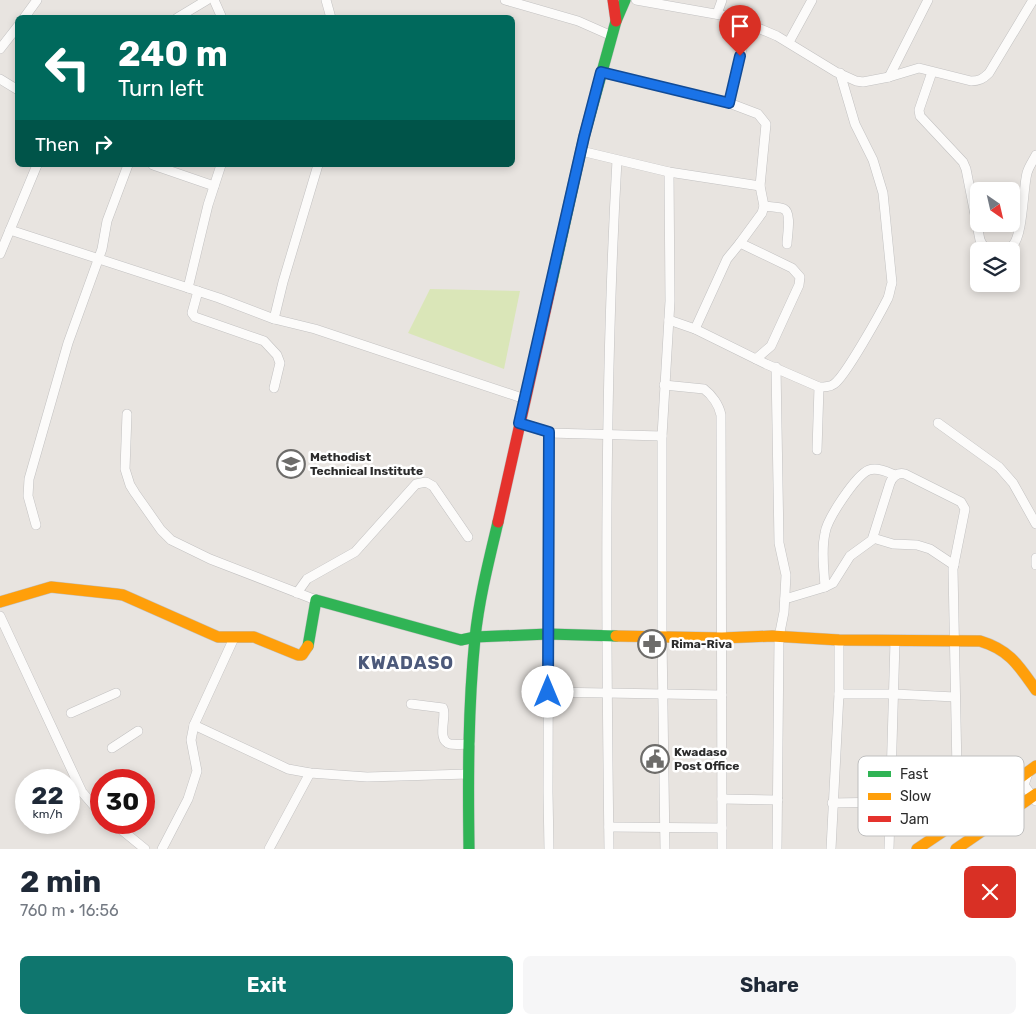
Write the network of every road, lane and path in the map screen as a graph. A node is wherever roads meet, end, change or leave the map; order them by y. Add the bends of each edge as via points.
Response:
1 (37, 0) edge
2 (207, 0) edge
3 (214, 0) edge
4 (326, 0) edge
5 (504, 0) edge
6 (613, 0) edge
7 (625, 0) edge
8 (636, 0) edge
9 (722, 0) edge
10 (812, 0) edge
11 (928, 0) edge
12 (1032, 0) edge
13 (717, 14) junction
14 (26, 15) edge
15 (182, 15) edge
16 (221, 15) edge
17 (331, 15) edge
18 (616, 21) junction
19 (748, 24) junction
20 (15, 30) edge
21 (612, 36) junction
22 (788, 42) junction
23 (0, 49) edge
24 (601, 72) junction
25 (932, 72) junction
26 (840, 73) junction
27 (888, 77) junction
28 (0, 79) edge
29 (15, 88) edge
30 (729, 103) junction
31 (581, 151) junction
32 (1036, 155) edge
33 (617, 160) junction
34 (36, 167) edge
35 (127, 167) edge
36 (159, 167) edge
37 (220, 167) edge
38 (317, 167) edge
39 (669, 172) junction
40 (214, 186) junction
41 (760, 186) junction
42 (764, 206) junction
43 (10, 230) junction
44 (740, 244) junction
45 (787, 244) dead end
46 (0, 254) edge
47 (98, 258) junction
48 (188, 288) junction
49 (198, 291) junction
50 (274, 319) junction
51 (669, 320) junction
52 (695, 329) junction
53 (756, 359) junction
54 (776, 368) junction
55 (664, 385) junction
56 (820, 386) junction
57 (274, 388) dead end
58 (525, 399) junction
59 (127, 414) dead end
60 (519, 423) junction
61 (938, 423) dead end
62 (549, 432) junction
63 (607, 435) junction
64 (662, 436) junction
65 (818, 450) dead end
66 (895, 475) junction
67 (1036, 524) edge
68 (36, 525) dead end
69 (468, 537) dead end
70 (873, 538) junction
71 (1036, 558) edge
72 (954, 565) junction
73 (1036, 565) edge
74 (825, 587) junction
75 (296, 593) junction
76 (785, 599) junction
77 (316, 600) junction
78 (0, 602) edge
79 (0, 616) edge
80 (548, 634) junction
81 (606, 636) junction
82 (475, 637) junction
83 (662, 637) junction
84 (779, 637) junction
85 (234, 638) junction
86 (722, 638) junction
87 (839, 640) junction
88 (896, 641) junction
89 (954, 641) junction
90 (1036, 690) edge
91 (548, 692) junction
92 (116, 693) dead end
93 (607, 693) junction
94 (662, 694) junction
95 (722, 694) junction
96 (839, 694) junction
97 (894, 694) junction
98 (955, 697) junction
99 (411, 704) dead end
100 (71, 713) dead end
101 (194, 725) junction
102 (138, 731) dead end
103 (470, 744) junction
104 (112, 748) dead end
105 (892, 756) edge
106 (956, 756) edge
107 (1032, 770) edge
108 (310, 773) junction
109 (468, 774) junction
110 (1035, 797) edge
111 (722, 799) junction
112 (778, 800) junction
113 (90, 801) edge
114 (832, 803) junction
115 (858, 803) edge
116 (1024, 804) edge
117 (608, 827) junction
118 (664, 827) junction
119 (722, 828) junction
120 (127, 834) edge
121 (889, 836) edge
122 (936, 836) edge
123 (976, 836) edge
124 (145, 849) edge
125 (162, 849) edge
126 (269, 849) edge
127 (468, 849) edge
128 (549, 849) edge
129 (609, 849) edge
130 (665, 849) edge
131 (722, 849) edge
132 (777, 849) edge
133 (831, 849) edge
134 (889, 849) edge
135 (916, 849) edge
136 (956, 849) edge

1 - 14 street
2 - 15 street
3 - 16 street
4 - 17 street
5 - 21 street via 578,21
6 - 18 street
7 - 18 street
8 - 13 street
9 - 13 street
10 - 22 street
11 - 27 street
12 - 25 street via 983,78 971,81
13 - 19 street
18 - 21 street
19 - 22 street
19 - 30 street
20 - 23 street
21 - 24 street
22 - 26 street
24 - 30 street
24 - 31 street
25 - 27 street via 915,68
25 - 32 street via 919,110 920,116 963,162 984,247 1005,249 1015,242 1027,173
26 - 27 street via 860,82
26 - 56 street via 855,124 873,160 883,194 892,283 874,323 846,370 836,383
28 - 29 street
30 - 41 street via 758,114 766,124
31 - 33 street
31 - 58 street
33 - 39 street
33 - 63 street
34 - 43 street
35 - 47 street via 107,221
36 - 40 street
37 - 40 street
38 - 50 street
39 - 41 street
39 - 51 street
40 - 48 street
41 - 42 street
42 - 44 street
42 - 45 street via 787,211
43 - 46 street
43 - 47 street
44 - 52 street via 724,265
44 - 53 street via 792,268 800,276 799,285 771,346
47 - 48 street
47 - 68 street via 68,343 29,478 28,496
48 - 49 street
49 - 50 street
49 - 57 street via 192,313 194,317 264,341 277,355 280,363
50 - 58 street via 315,329
51 - 52 street
51 - 55 street
52 - 53 street
53 - 54 street
54 - 56 street
54 - 76 street via 778,543 786,575
55 - 64 street
55 - 86 street via 704,389 720,409
56 - 65 street
58 - 60 street
59 - 75 street via 127,477 167,536 210,559
60 - 62 street
60 - 82 street
61 - 67 street via 999,467
62 - 63 street
62 - 80 street
63 - 64 street
63 - 81 street
64 - 83 street
66 - 70 street
66 - 72 street via 905,474 961,502 965,509
66 - 74 street via 878,469 869,470 858,478 832,513 822,548
69 - 75 street via 433,486 426,482 416,484 355,552 310,577
70 - 72 street via 930,549
70 - 74 street via 850,556 833,583
71 - 73 street
72 - 89 street
74 - 76 street
75 - 77 street
76 - 84 street
77 - 82 street via 461,640
77 - 85 street via 307,649 302,655 254,637
78 - 85 street via 51,587 116,594 218,637
79 - 113 street via 82,792
80 - 81 street
80 - 82 street
80 - 91 street
81 - 83 street
81 - 93 street
82 - 103 street
83 - 86 street
83 - 94 street
84 - 86 street
84 - 87 street
84 - 112 street
85 - 101 street
86 - 95 street
87 - 88 street
87 - 96 street
88 - 89 street
88 - 97 street
89 - 90 street via 980,641 1004,650
89 - 98 street
91 - 93 street
91 - 128 street
92 - 100 street
93 - 94 street
93 - 117 street
94 - 95 street
94 - 118 street
95 - 111 street
96 - 97 street
96 - 114 street
97 - 98 street
97 - 105 street
98 - 106 street
99 - 103 street via 442,708 442,736 446,742
101 - 108 street via 288,769
101 - 125 street via 191,740 197,771 188,799
102 - 104 street
103 - 109 street
107 - 110 street via 1024,785
108 - 109 street via 367,777
108 - 126 street
109 - 127 street
110 - 116 street
111 - 112 street
111 - 119 street
112 - 132 street
114 - 115 street
114 - 133 street
117 - 118 street
117 - 129 street
118 - 119 street
118 - 130 street
119 - 131 street
120 - 124 street
121 - 134 street
122 - 135 street
123 - 136 street

